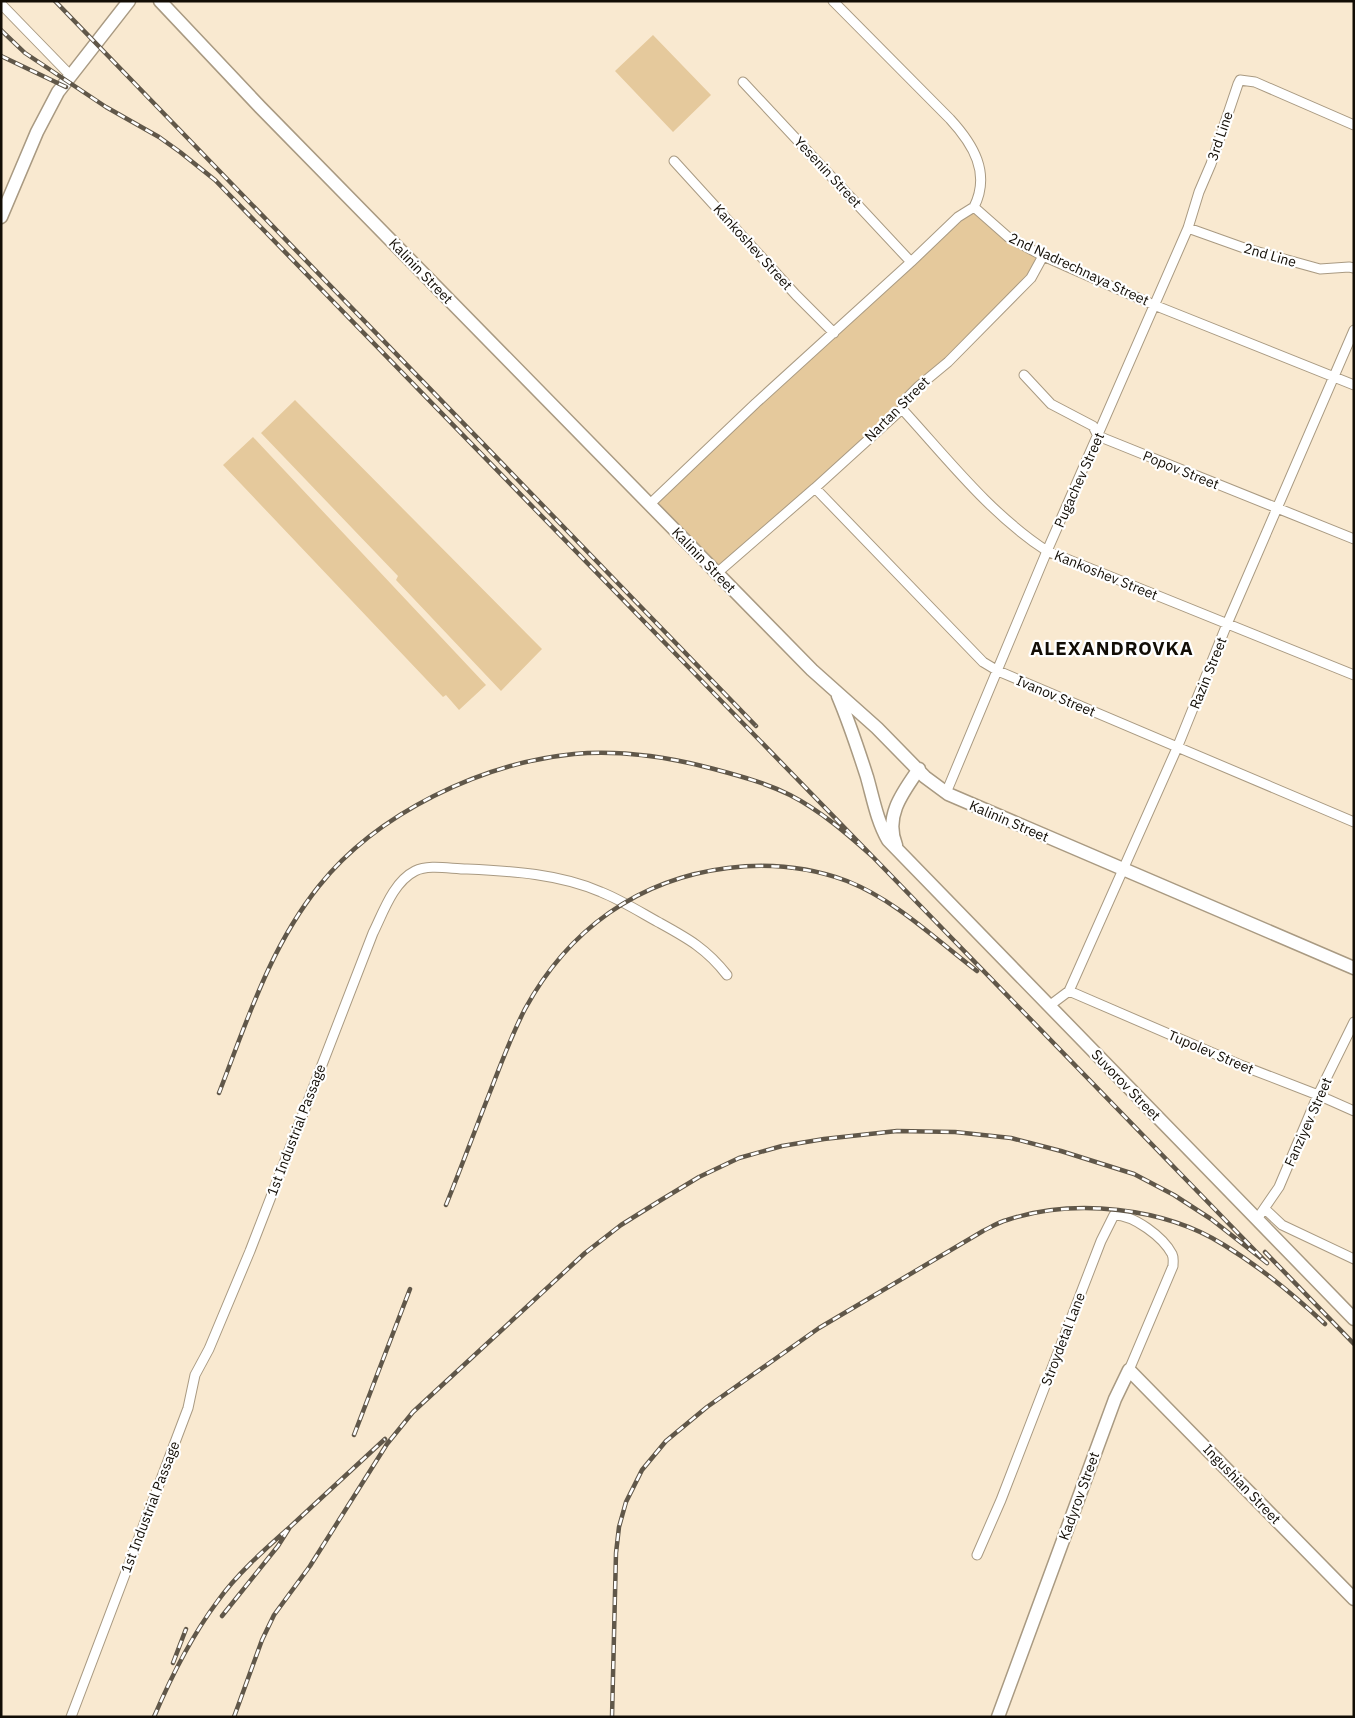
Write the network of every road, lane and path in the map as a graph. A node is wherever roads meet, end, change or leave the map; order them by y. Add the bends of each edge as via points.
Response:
1 (129, 1) edge
2 (160, 1) edge
3 (833, 1) edge
4 (1, 4) edge
5 (71, 76) junction
6 (743, 82) dead end
7 (1354, 125) edge
8 (674, 161) dead end
9 (974, 207) junction
10 (1, 217) edge
11 (1188, 228) junction
12 (1042, 256) junction
13 (912, 262) junction
14 (1354, 268) edge
15 (1154, 305) junction
16 (1354, 330) edge
17 (834, 332) junction
18 (1024, 376) dead end
19 (1334, 377) junction
20 (1354, 385) edge
21 (902, 408) junction
22 (1098, 436) junction
23 (815, 488) junction
24 (650, 504) junction
25 (1277, 509) junction
26 (1354, 539) edge
27 (1047, 551) junction
28 (717, 573) junction
29 (1228, 624) junction
30 (998, 671) junction
31 (1354, 675) edge
32 (836, 691) junction
33 (1177, 748) junction
34 (919, 769) junction
35 (946, 793) junction
36 (1354, 822) edge
37 (899, 852) junction
38 (1122, 869) junction
39 (1354, 968) edge
40 (727, 975) dead end
41 (1069, 991) junction
42 (1049, 1006) junction
43 (1354, 1022) edge
44 (1318, 1095) junction
45 (1354, 1111) edge
46 (1261, 1214) junction
47 (1354, 1259) edge
48 (1166, 1278) joint
49 (1354, 1319) edge
50 (1129, 1370) junction
51 (977, 1555) dead end
52 (1354, 1599) edge
53 (71, 1717) edge
54 (998, 1717) edge

1 - 5 main road
2 - 24 main road, Kalinin Street via 274,122
3 - 9 street via 968,140 982,184
4 - 5 street
5 - 10 main road via 58,92 37,132
6 - 13 street, Yesenin Street
7 - 11 street, 3rd Line via 1255,82 1240,80
8 - 17 street, Kankoshev Street
9 - 12 street, 2nd Nadrechnaya Street via 1003,234
9 - 13 street via 958,216
11 - 14 street, 2nd Line via 1320,269
11 - 15 street, 3rd Line
12 - 15 street, 2nd Nadrechnaya Street
12 - 21 street, Nartan Street via 1031,278 948,362 904,401
13 - 17 street
15 - 19 street, 2nd Nadrechnaya Street
15 - 22 street, Pugachev Street
16 - 19 street, Razin Street
17 - 24 street
18 - 22 street, Popov Street via 1051,404 1093,426
19 - 20 street, 2nd Nadrechnaya Street
19 - 25 street, Razin Street
21 - 23 street, Nartan Street
21 - 27 street, Kankoshev Street via 988,502 1029,540
22 - 25 street, Popov Street
22 - 27 street, Pugachev Street
23 - 28 street, Nartan Street
23 - 30 street, Ivanov Street via 983,662
24 - 28 main road, Kalinin Street
25 - 26 street, Popov Street
25 - 29 street, Razin Street
27 - 29 street, Kankoshev Street
27 - 30 street, Pugachev Street
28 - 32 main road, Kalinin Street
29 - 31 street, Kankoshev Street
29 - 33 street, Razin Street
30 - 33 street, Ivanov Street
30 - 35 street, Pugachev Street
32 - 34 main road, Kalinin Street
32 - 37 main road, Suvorov Street via 857,743 884,834
33 - 36 street, Ivanov Street
33 - 38 street, Razin Street
34 - 35 main road, Kalinin Street
34 - 37 main road via 897,801 893,814 894,839
35 - 38 main road, Kalinin Street
37 - 42 main road, Suvorov Street
38 - 39 main road, Kalinin Street
38 - 41 street, Razin Street
40 - 53 street, 1st Industrial Passage via 716,960 699,946 601,891 580,884 505,870 429,868 416,870 404,880 388,902 373,933 250,1251 195,1375 188,1408
41 - 42 street, Razin Street
41 - 44 street, Tupolev Street
42 - 46 main road, Suvorov Street
43 - 44 street, Fanziyev Street
44 - 45 street, Tupolev Street
44 - 46 street, Fanziyev Street via 1279,1187
46 - 47 street
46 - 49 main road, Suvorov Street
48 - 50 street, Kadyrov Street
48 - 51 street, Stroydetal Lane via 1173,1266 1173,1256 1164,1244 1139,1223 1114,1215
50 - 52 main road, Ingushian Street
50 - 54 main road, Kadyrov Street via 1115,1399

